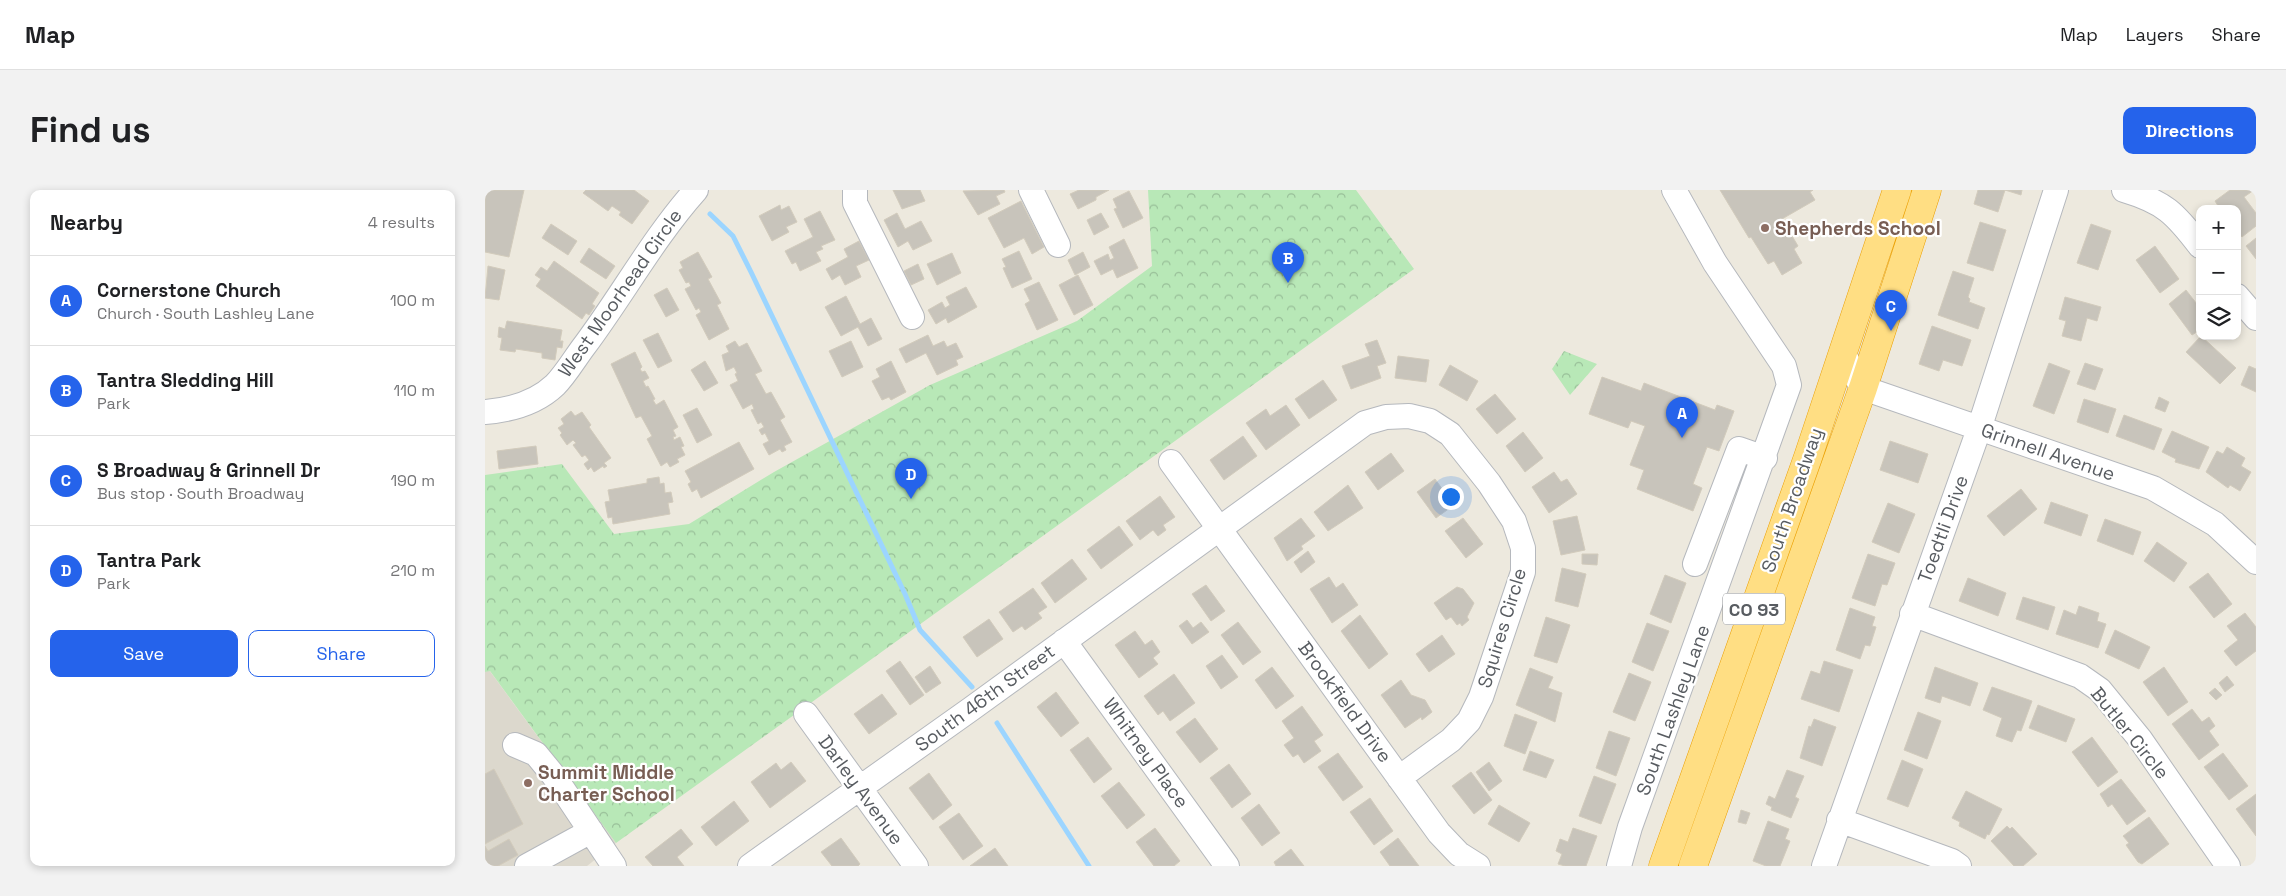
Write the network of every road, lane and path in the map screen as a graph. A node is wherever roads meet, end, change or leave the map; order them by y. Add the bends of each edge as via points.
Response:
1 (696, 190) edge
2 (855, 190) edge
3 (1031, 190) edge
4 (1674, 190) edge
5 (1897, 190) edge
6 (1927, 190) edge
7 (2056, 190) edge
8 (2124, 190) edge
9 (2196, 241) edge
10 (1058, 246) dead end
11 (2241, 301) edge
12 (912, 317) dead end
13 (2256, 318) edge
14 (1843, 351) junction
15 (1863, 388) junction
16 (485, 412) edge
17 (1979, 428) junction
18 (1765, 458) junction
19 (1171, 462) dead end
20 (1220, 530) junction
21 (2256, 562) edge
22 (1695, 564) dead end
23 (1912, 614) junction
24 (1064, 641) junction
25 (805, 714) dead end
26 (515, 745) dead end
27 (1399, 778) junction
28 (860, 788) junction
29 (1839, 820) junction
30 (591, 831) junction
31 (527, 866) edge
32 (614, 866) edge
33 (750, 866) edge
34 (916, 866) edge
35 (1227, 866) edge
36 (1478, 866) edge
37 (1619, 866) edge
38 (1663, 866) edge
39 (1693, 866) edge
40 (1824, 866) edge
41 (1959, 866) edge
42 (2228, 866) edge

1 - 16 street, West Moorhead Circle via 678,210 555,385 531,401 505,410
2 - 12 street via 855,203
3 - 10 street
4 - 18 street, South Lashley Lane via 1715,263 1784,366 1789,385
5 - 14 highway, South Broadway / CO 93
6 - 15 highway, South Broadway / CO 93
7 - 17 street, Toedtli Drive
8 - 9 street via 2165,208 2179,218
11 - 13 street
14 - 15 street
14 - 38 highway, South Broadway / CO 93
15 - 17 street, Grinnell Avenue
15 - 39 highway, South Broadway / CO 93
17 - 21 street, Grinnell Avenue via 2153,488 2215,524
17 - 23 street, Toedtli Drive
18 - 22 street via 1739,448
18 - 37 street, South Lashley Lane
19 - 20 street, Brookfield Drive
20 - 24 street, South 46th Street
20 - 27 street, Brookfield Drive
20 - 27 street, Squires Circle via 1365,424 1386,417 1409,416 1430,421 1450,434 1489,483 1514,521 1523,548 1523,572 1481,698 1469,721 1451,740
23 - 29 street, Toedtli Drive
23 - 42 street, Butler Circle via 2080,676 2100,690 2140,739
24 - 28 street, South 46th Street
24 - 35 street, Whitney Place
25 - 28 street, Darley Avenue
26 - 30 street via 536,754
27 - 36 street, Brookfield Drive via 1439,833 1459,854
28 - 33 street, South 46th Street
28 - 34 street, Darley Avenue
29 - 40 street, Toedtli Drive
29 - 41 street
30 - 31 street
30 - 32 street

